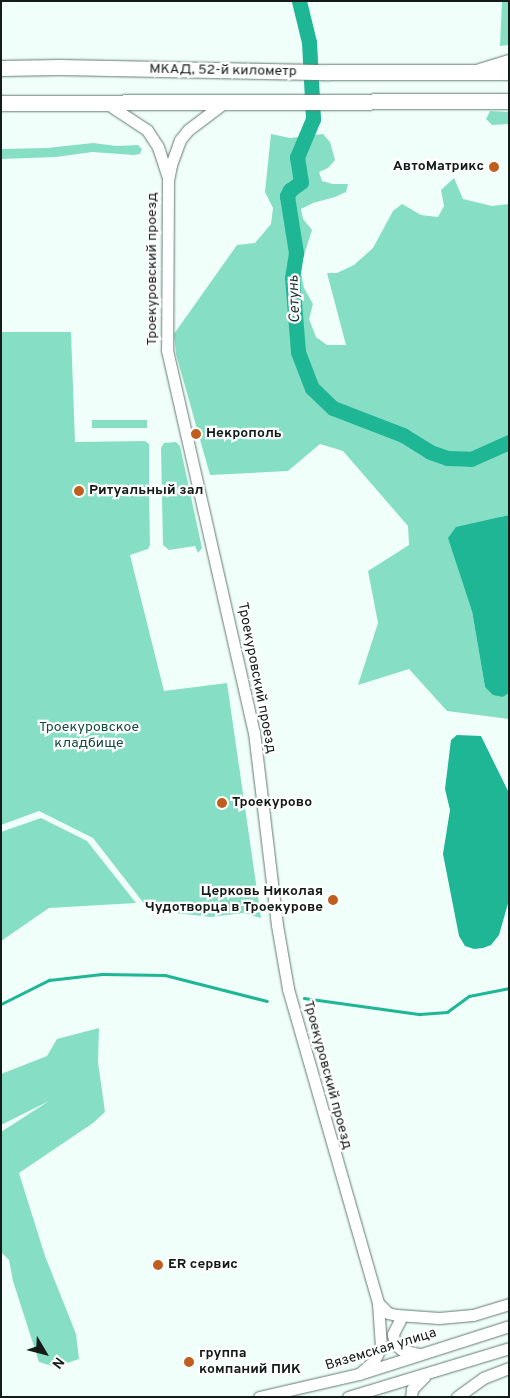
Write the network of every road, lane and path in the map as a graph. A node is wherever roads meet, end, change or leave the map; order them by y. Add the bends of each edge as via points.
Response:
1 (509, 60) edge
2 (1, 68) edge
3 (472, 72) junction
4 (509, 72) edge
5 (226, 101) junction
6 (509, 101) edge
7 (1, 103) edge
8 (105, 103) junction
9 (168, 181) junction
10 (374, 1287) junction
11 (378, 1304) junction
12 (509, 1304) edge
13 (408, 1317) junction
14 (509, 1326) edge
15 (389, 1331) junction
16 (395, 1344) junction
17 (381, 1347) junction
18 (509, 1348) edge
19 (424, 1354) junction
20 (509, 1368) edge
21 (430, 1372) junction
22 (359, 1374) junction
23 (259, 1397) edge
24 (348, 1397) edge
25 (410, 1397) edge
26 (457, 1397) edge

1 - 3 street
2 - 3 highway, МКАД, 52-й километр
3 - 4 highway, МКАД, 52-й километр
5 - 6 highway, МКАД, 52-й километр
5 - 8 highway, МКАД, 52-й километр
5 - 9 street, Троекуровский проезд via 202,118 180,140
7 - 8 highway, МКАД, 52-й километр
8 - 9 street, Троекуровский проезд via 147,130 158,147
9 - 10 street, Троекуровский проезд via 168,350 254,732 277,925 288,989
10 - 11 street, Троекуровский проезд
10 - 13 street via 387,1304
11 - 13 street via 388,1313
11 - 15 street
11 - 17 street, Троекуровский проезд
12 - 13 street via 456,1318
13 - 15 street
13 - 16 street via 393,1334
14 - 19 street, Вяземская улица
15 - 16 street
15 - 17 street
16 - 19 street via 408,1352
17 - 22 street via 374,1361
18 - 21 street
19 - 22 street, Вяземская улица
20 - 26 street via 483,1378
21 - 24 street
21 - 25 street via 416,1382
22 - 23 street, Вяземская улица

